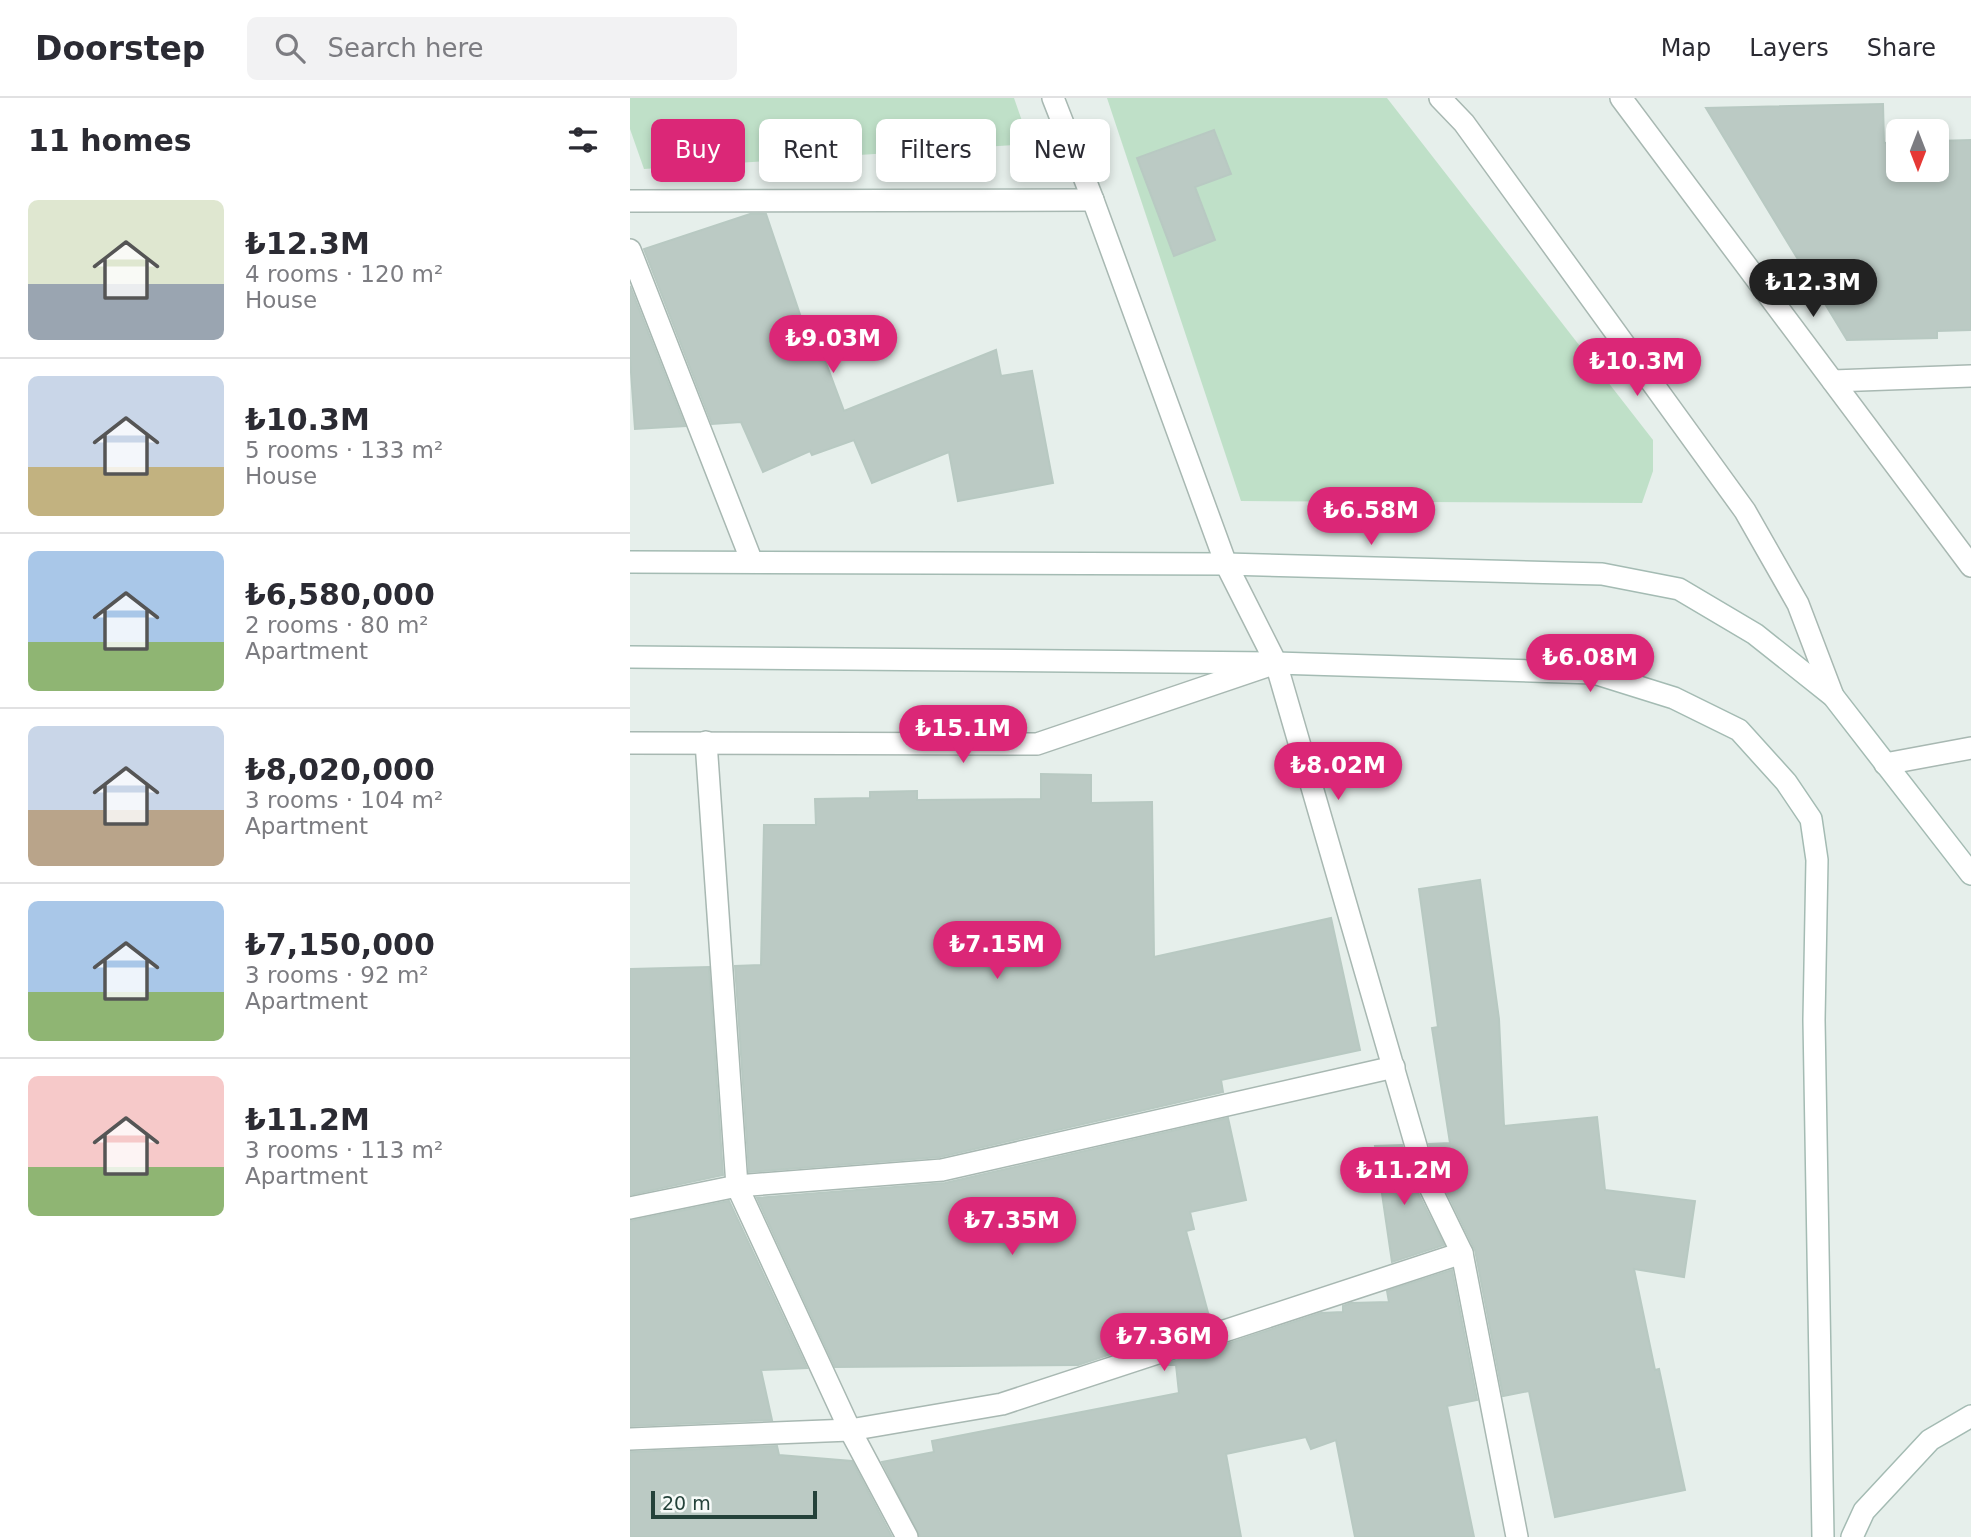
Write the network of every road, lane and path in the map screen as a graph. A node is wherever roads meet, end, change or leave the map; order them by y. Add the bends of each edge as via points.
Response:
1 (1053, 98) edge
2 (1440, 98) edge
3 (1621, 98) edge
4 (1093, 200) junction
5 (630, 201) edge
6 (630, 250) edge
7 (1971, 376) edge
8 (1833, 381) junction
9 (630, 562) edge
10 (752, 562) junction
11 (1226, 564) junction
12 (1971, 566) edge
13 (630, 657) edge
14 (1276, 663) junction
15 (1833, 696) junction
16 (706, 742) junction
17 (630, 743) edge
18 (1971, 748) edge
19 (1885, 765) junction
20 (1971, 874) edge
21 (1394, 1067) junction
22 (737, 1186) junction
23 (630, 1208) edge
24 (1462, 1253) junction
25 (1971, 1416) edge
26 (850, 1430) junction
27 (630, 1439) edge
28 (907, 1537) edge
29 (1517, 1537) edge
30 (1823, 1537) edge
31 (1852, 1537) edge

1 - 4 street
2 - 15 street via 1464,123 1745,511 1798,604
3 - 8 street
4 - 5 street
4 - 11 street
6 - 10 street
7 - 8 street
8 - 12 street
9 - 10 street
10 - 11 street
11 - 14 street
11 - 15 street via 1602,574 1679,589 1755,634
13 - 14 street
14 - 16 street via 1037,744
14 - 21 street
14 - 30 street via 1594,673 1674,698 1740,730 1786,782 1811,819 1817,860 1814,1020
15 - 19 street
16 - 17 street
16 - 22 street
18 - 19 street
19 - 20 street
21 - 22 street via 942,1170
21 - 24 street via 1425,1177
22 - 23 street
22 - 26 street
24 - 26 street via 1002,1404
24 - 29 street
25 - 31 street via 1930,1440 1864,1511
26 - 27 street
26 - 28 street

